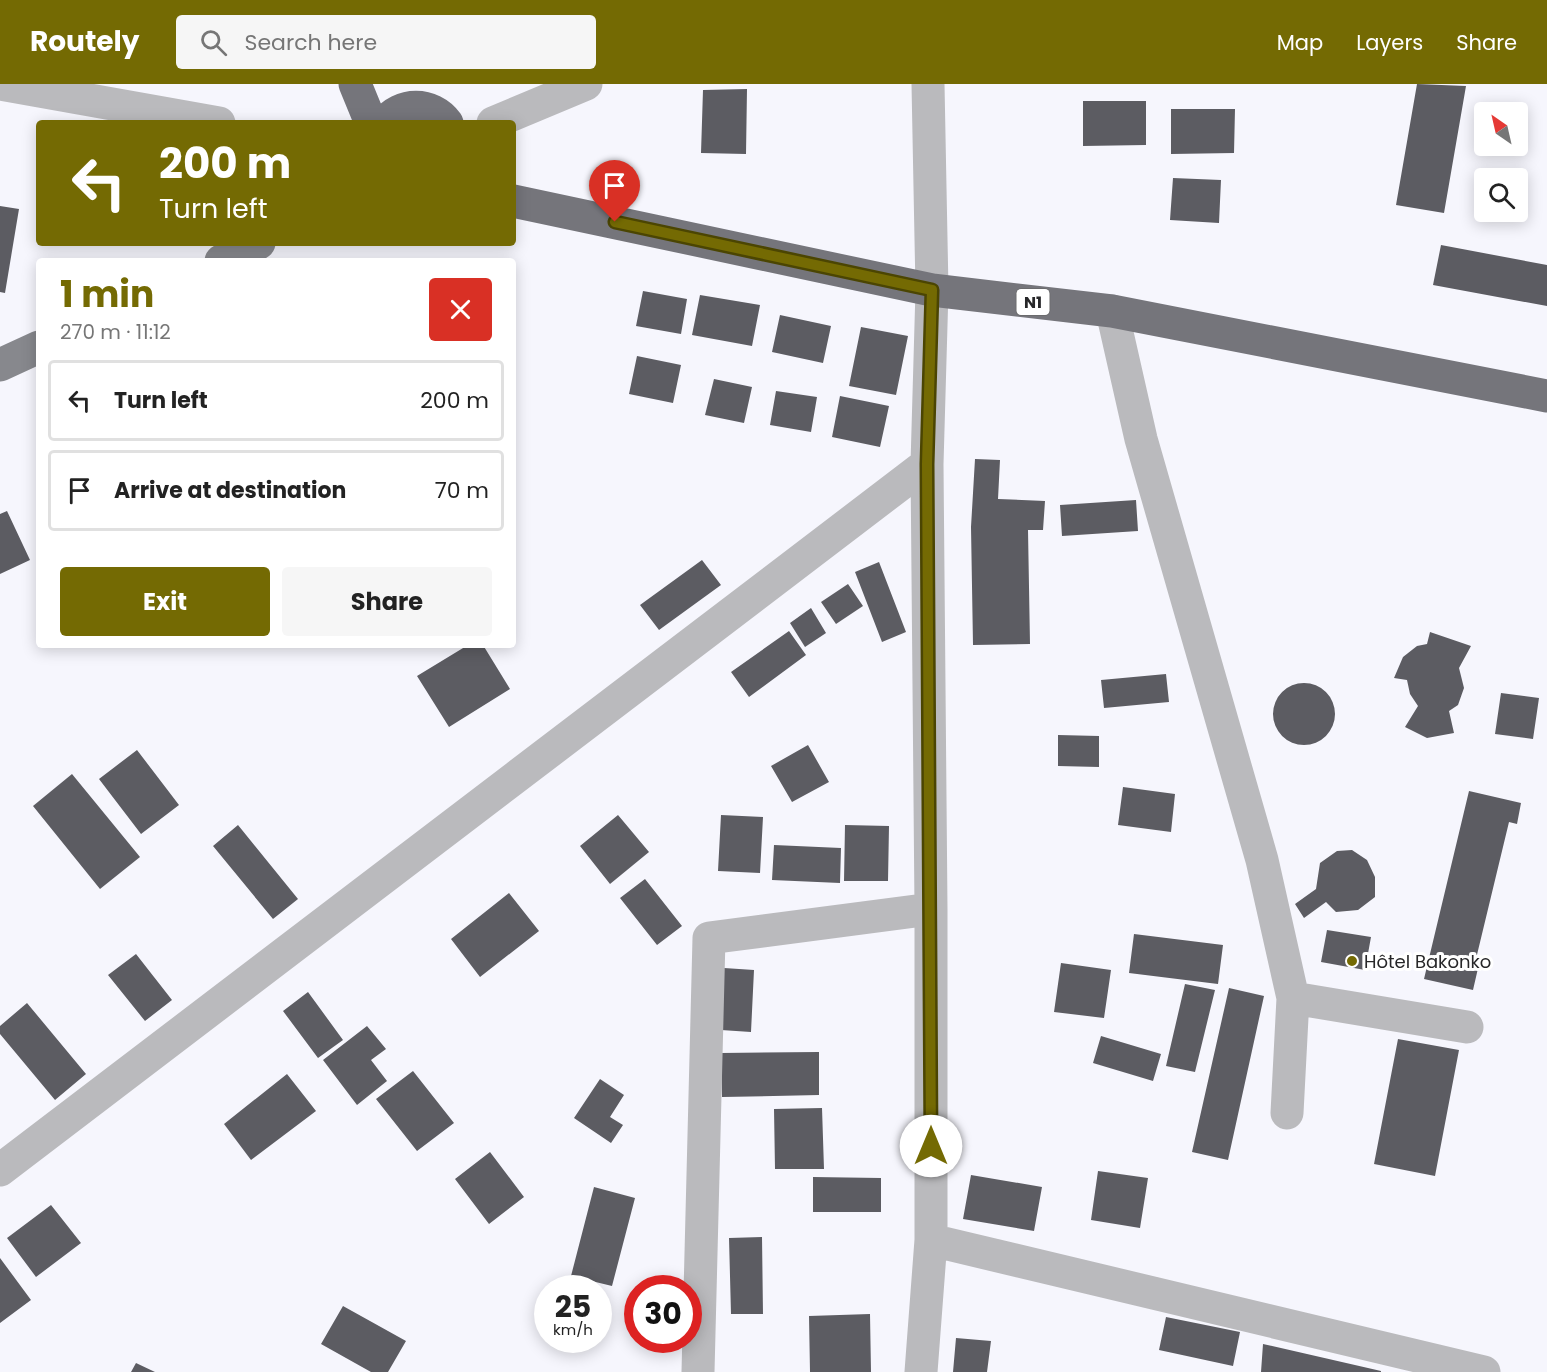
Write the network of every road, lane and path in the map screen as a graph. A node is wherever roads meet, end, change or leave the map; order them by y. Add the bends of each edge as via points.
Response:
1 (0, 84) edge
2 (355, 84) edge
3 (377, 84) edge
4 (586, 84) edge
5 (928, 84) edge
6 (385, 119) edge
7 (202, 120) edge
8 (444, 120) edge
9 (500, 120) edge
10 (516, 200) edge
11 (253, 246) edge
12 (227, 258) edge
13 (932, 290) junction
14 (1112, 311) junction
15 (36, 348) edge
16 (0, 365) edge
17 (1547, 396) edge
18 (927, 464) junction
19 (931, 909) junction
20 (1293, 998) junction
21 (1467, 1027) dead end
22 (1287, 1113) dead end
23 (0, 1170) edge
24 (931, 1240) junction
25 (698, 1372) edge
26 (921, 1372) edge
27 (1484, 1372) edge

1 - 7 street
2 - 6 highway
3 - 6 highway
4 - 9 street
5 - 13 street
6 - 8 highway via 410,107 421,107 433,110
10 - 13 highway, N1
11 - 12 main road
13 - 14 highway, N1
13 - 18 street
14 - 17 highway, N1
14 - 20 street via 1141,439 1262,860
15 - 16 main road
18 - 19 street
18 - 23 street
19 - 24 street
19 - 25 street via 709,938
20 - 21 street
20 - 22 street
24 - 26 street
24 - 27 street

